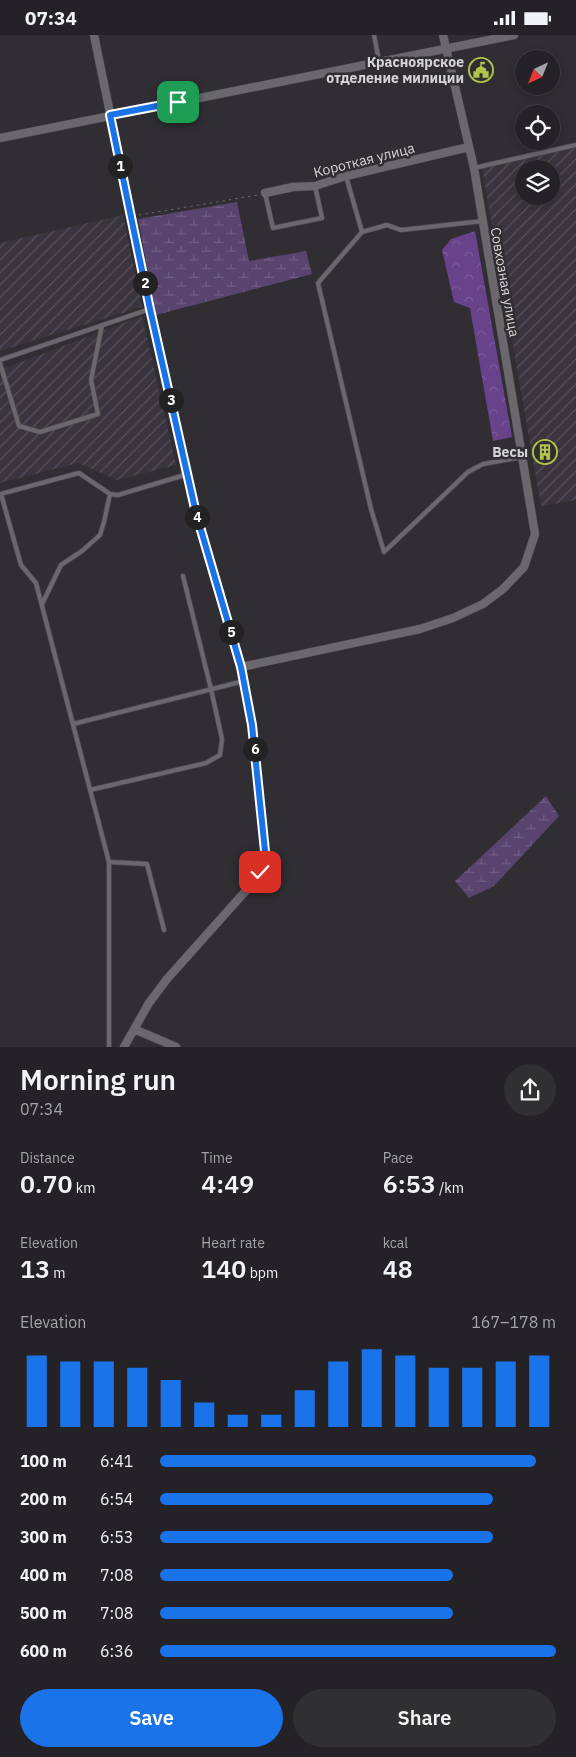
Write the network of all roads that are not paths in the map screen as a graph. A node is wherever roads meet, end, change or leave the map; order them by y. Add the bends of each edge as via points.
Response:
1 (94, 35) edge
2 (374, 35) edge
3 (443, 35) edge
4 (514, 35) edge
5 (446, 49) junction
6 (379, 61) junction
7 (110, 115) junction
8 (0, 138) edge
9 (576, 145) edge
10 (469, 147) junction
11 (474, 168) junction
12 (346, 175) junction
13 (315, 186) junction
14 (265, 193) joint
15 (482, 221) junction
16 (362, 231) junction
17 (150, 309) junction
18 (102, 325) junction
19 (0, 361) edge
20 (522, 457) junction
21 (188, 474) junction
22 (0, 494) edge
23 (110, 494) junction
24 (183, 576) dead end
25 (41, 605) junction
26 (241, 667) junction
27 (244, 681) junction
28 (212, 689) junction
29 (73, 725) junction
30 (90, 790) junction
31 (109, 862) junction
32 (164, 930) dead end
33 (134, 1029) junction
34 (109, 1047) edge
35 (124, 1047) edge
36 (176, 1047) edge

1 - 7 street
2 - 6 lane
3 - 5 street, Совхозная улица
4 - 5 street
5 - 6 street
5 - 10 street, Совхозная улица
6 - 7 street
7 - 8 street
7 - 17 street
9 - 11 lane
10 - 11 street, Совхозная улица
10 - 12 street, Короткая улица
11 - 15 street, Совхозная улица
12 - 13 street, Короткая улица
12 - 16 lane
13 - 14 street, Короткая улица
13 - 14 lane via 322,218 273,228
15 - 16 lane via 401,231 387,225
15 - 20 street, Совхозная улица
16 - 20 lane via 318,283 370,509 384,552 468,471 483,464
17 - 18 lane
17 - 21 street
18 - 19 lane
18 - 19 lane via 91,380 98,414 40,432 19,426
20 - 26 street, Совхозная улица via 535,534 524,567 483,604 420,629
21 - 23 lane via 118,495
21 - 26 street via 196,513
22 - 23 lane via 79,473
22 - 25 lane via 21,565 36,583
23 - 25 lane via 100,535 61,565
24 - 28 lane
25 - 29 lane
26 - 27 street
27 - 28 lane
27 - 33 street via 252,725 265,851 260,872 167,979 148,1003
28 - 29 lane
28 - 30 lane via 222,739 220,755 206,763
29 - 30 lane
30 - 31 lane
31 - 32 lane via 147,864
31 - 34 lane
33 - 35 street
33 - 36 street

